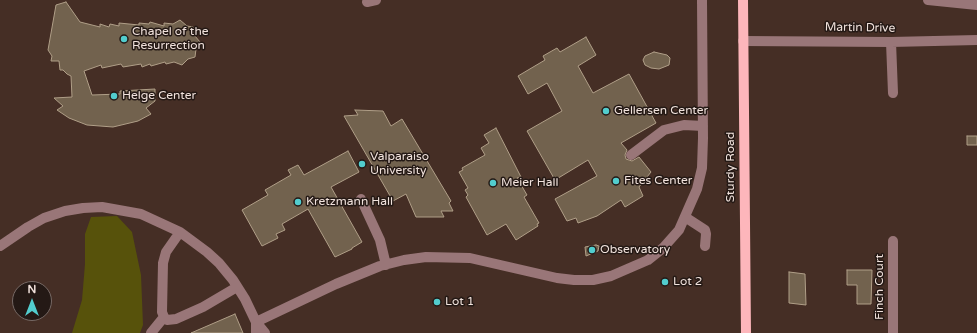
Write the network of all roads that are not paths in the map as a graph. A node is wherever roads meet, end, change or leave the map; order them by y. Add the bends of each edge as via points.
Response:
1 (702, 0) edge
2 (743, 0) edge
3 (928, 0) edge
4 (977, 5) edge
5 (977, 40) edge
6 (743, 41) junction
7 (891, 42) junction
8 (893, 93) dead end
9 (703, 126) junction
10 (631, 155) dead end
11 (361, 199) dead end
12 (685, 217) junction
13 (180, 232) junction
14 (893, 241) dead end
15 (0, 246) edge
16 (705, 246) dead end
17 (386, 265) junction
18 (238, 287) junction
19 (164, 317) junction
20 (256, 322) junction
21 (151, 333) edge
22 (256, 333) edge
23 (265, 333) edge
24 (746, 333) edge
25 (893, 333) edge

1 - 9 street
2 - 6 main road, Sturdy Road
3 - 4 street
5 - 7 street, Martin Drive
6 - 7 street, Martin Drive
6 - 24 main road, Sturdy Road
7 - 8 street
9 - 10 street via 684,125 664,130
9 - 12 street via 702,168 698,189
11 - 17 street via 380,240
12 - 16 street via 705,230
12 - 17 street via 679,230 648,260 611,276 593,280 557,278 470,258 426,257
13 - 15 street via 141,214 121,209 83,208 44,218
13 - 18 street via 207,252
13 - 19 street via 166,252 163,264
14 - 25 street, Finch Court
17 - 20 street via 336,284
18 - 19 street via 176,319 167,320
18 - 20 street
19 - 21 street
20 - 22 street
20 - 23 street

